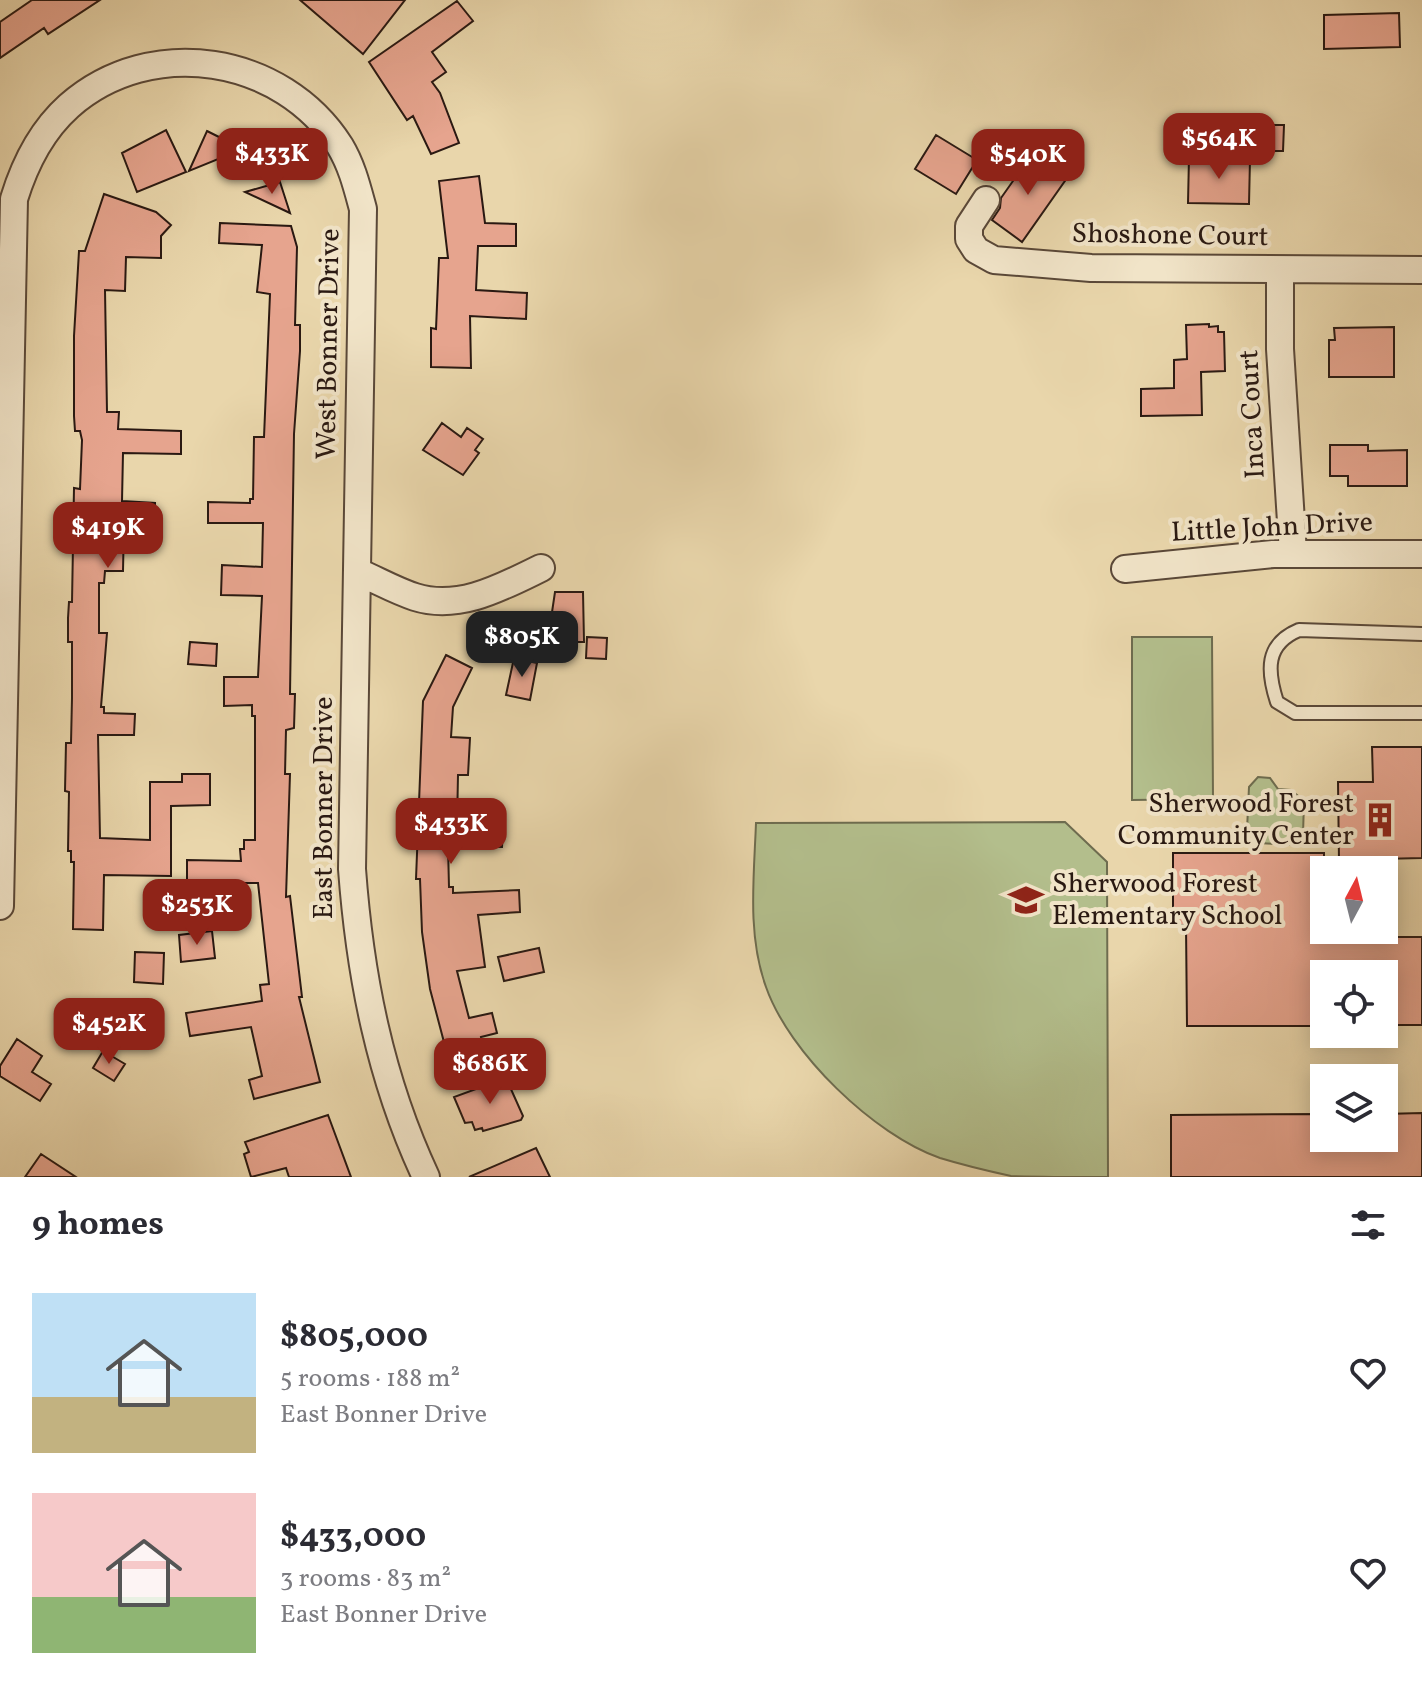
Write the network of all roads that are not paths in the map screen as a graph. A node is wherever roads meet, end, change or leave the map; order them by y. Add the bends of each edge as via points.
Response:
1 (986, 200) dead end
2 (1280, 270) junction
3 (1422, 270) edge
4 (1293, 553) junction
5 (1422, 554) edge
6 (541, 568) dead end
7 (1125, 569) dead end
8 (358, 572) junction
9 (1422, 634) edge
10 (1422, 713) edge
11 (0, 906) edge
12 (426, 1177) edge

1 - 2 street, Shoshone Court via 969,226 969,239 986,258 1091,268
2 - 3 street, Shoshone Court
2 - 4 street, Inca Court
4 - 5 street, Little John Drive
4 - 7 street, Little John Drive
6 - 8 street via 497,590 446,601 417,598
8 - 11 street, West Bonner Drive via 363,209 341,148 297,99 239,69 168,62 95,87 43,135 14,199
8 - 12 street, East Bonner Drive via 352,869 357,939 388,1080
9 - 10 lane via 1299,630 1282,637 1272,655 1270,680 1277,702 1295,713

